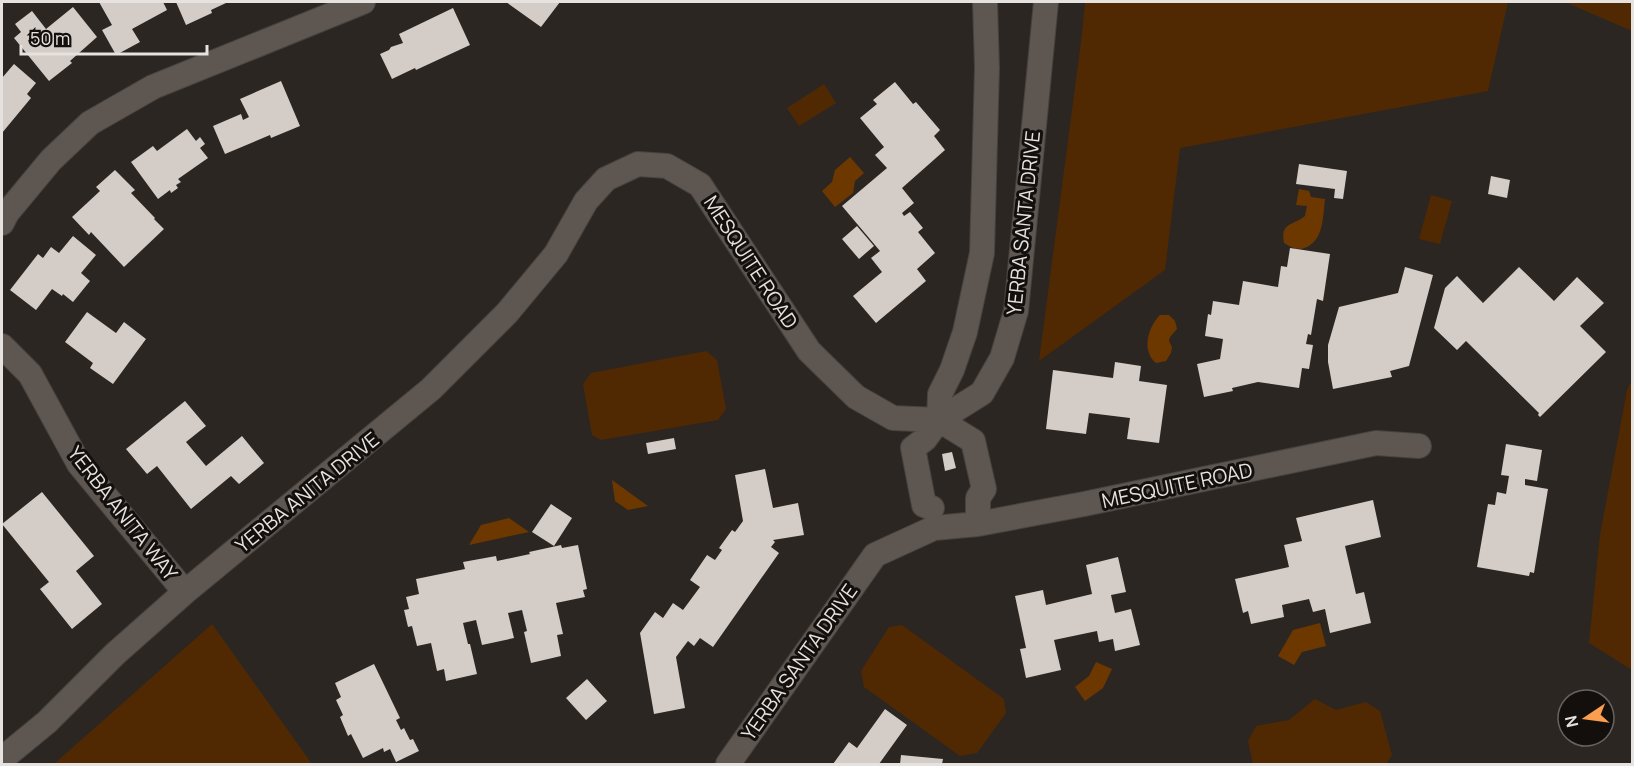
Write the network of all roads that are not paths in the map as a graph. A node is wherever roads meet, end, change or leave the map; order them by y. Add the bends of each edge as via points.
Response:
1 (363, 2) edge
2 (985, 2) edge
3 (1046, 2) edge
4 (585, 201) joint
5 (2, 223) edge
6 (2, 346) edge
7 (940, 430) junction
8 (1419, 446) dead end
9 (933, 518) junction
10 (978, 524) junction
11 (186, 592) junction
12 (2, 759) edge
13 (728, 765) edge

1 - 5 street via 153,87 90,123 51,160
2 - 7 street, YERBA SANTA DRIVE via 982,253 964,332 940,394
3 - 7 street, YERBA SANTA DRIVE via 1016,310 1002,358 982,393
4 - 7 street, MESQUITE ROAD via 606,179 638,164 668,166 700,185 809,351 856,398 893,418
4 - 11 street, YERBA ANITA DRIVE via 556,254 507,313 431,389
6 - 11 street, YERBA ANITA WAY via 30,374 79,464
7 - 9 street via 913,448 924,505
7 - 10 street via 969,493 978,498
8 - 10 street, MESQUITE ROAD via 1376,443
9 - 10 street, MESQUITE ROAD
9 - 13 street, YERBA SANTA DRIVE via 875,555
11 - 12 street, YERBA ANITA DRIVE via 115,654 47,723

